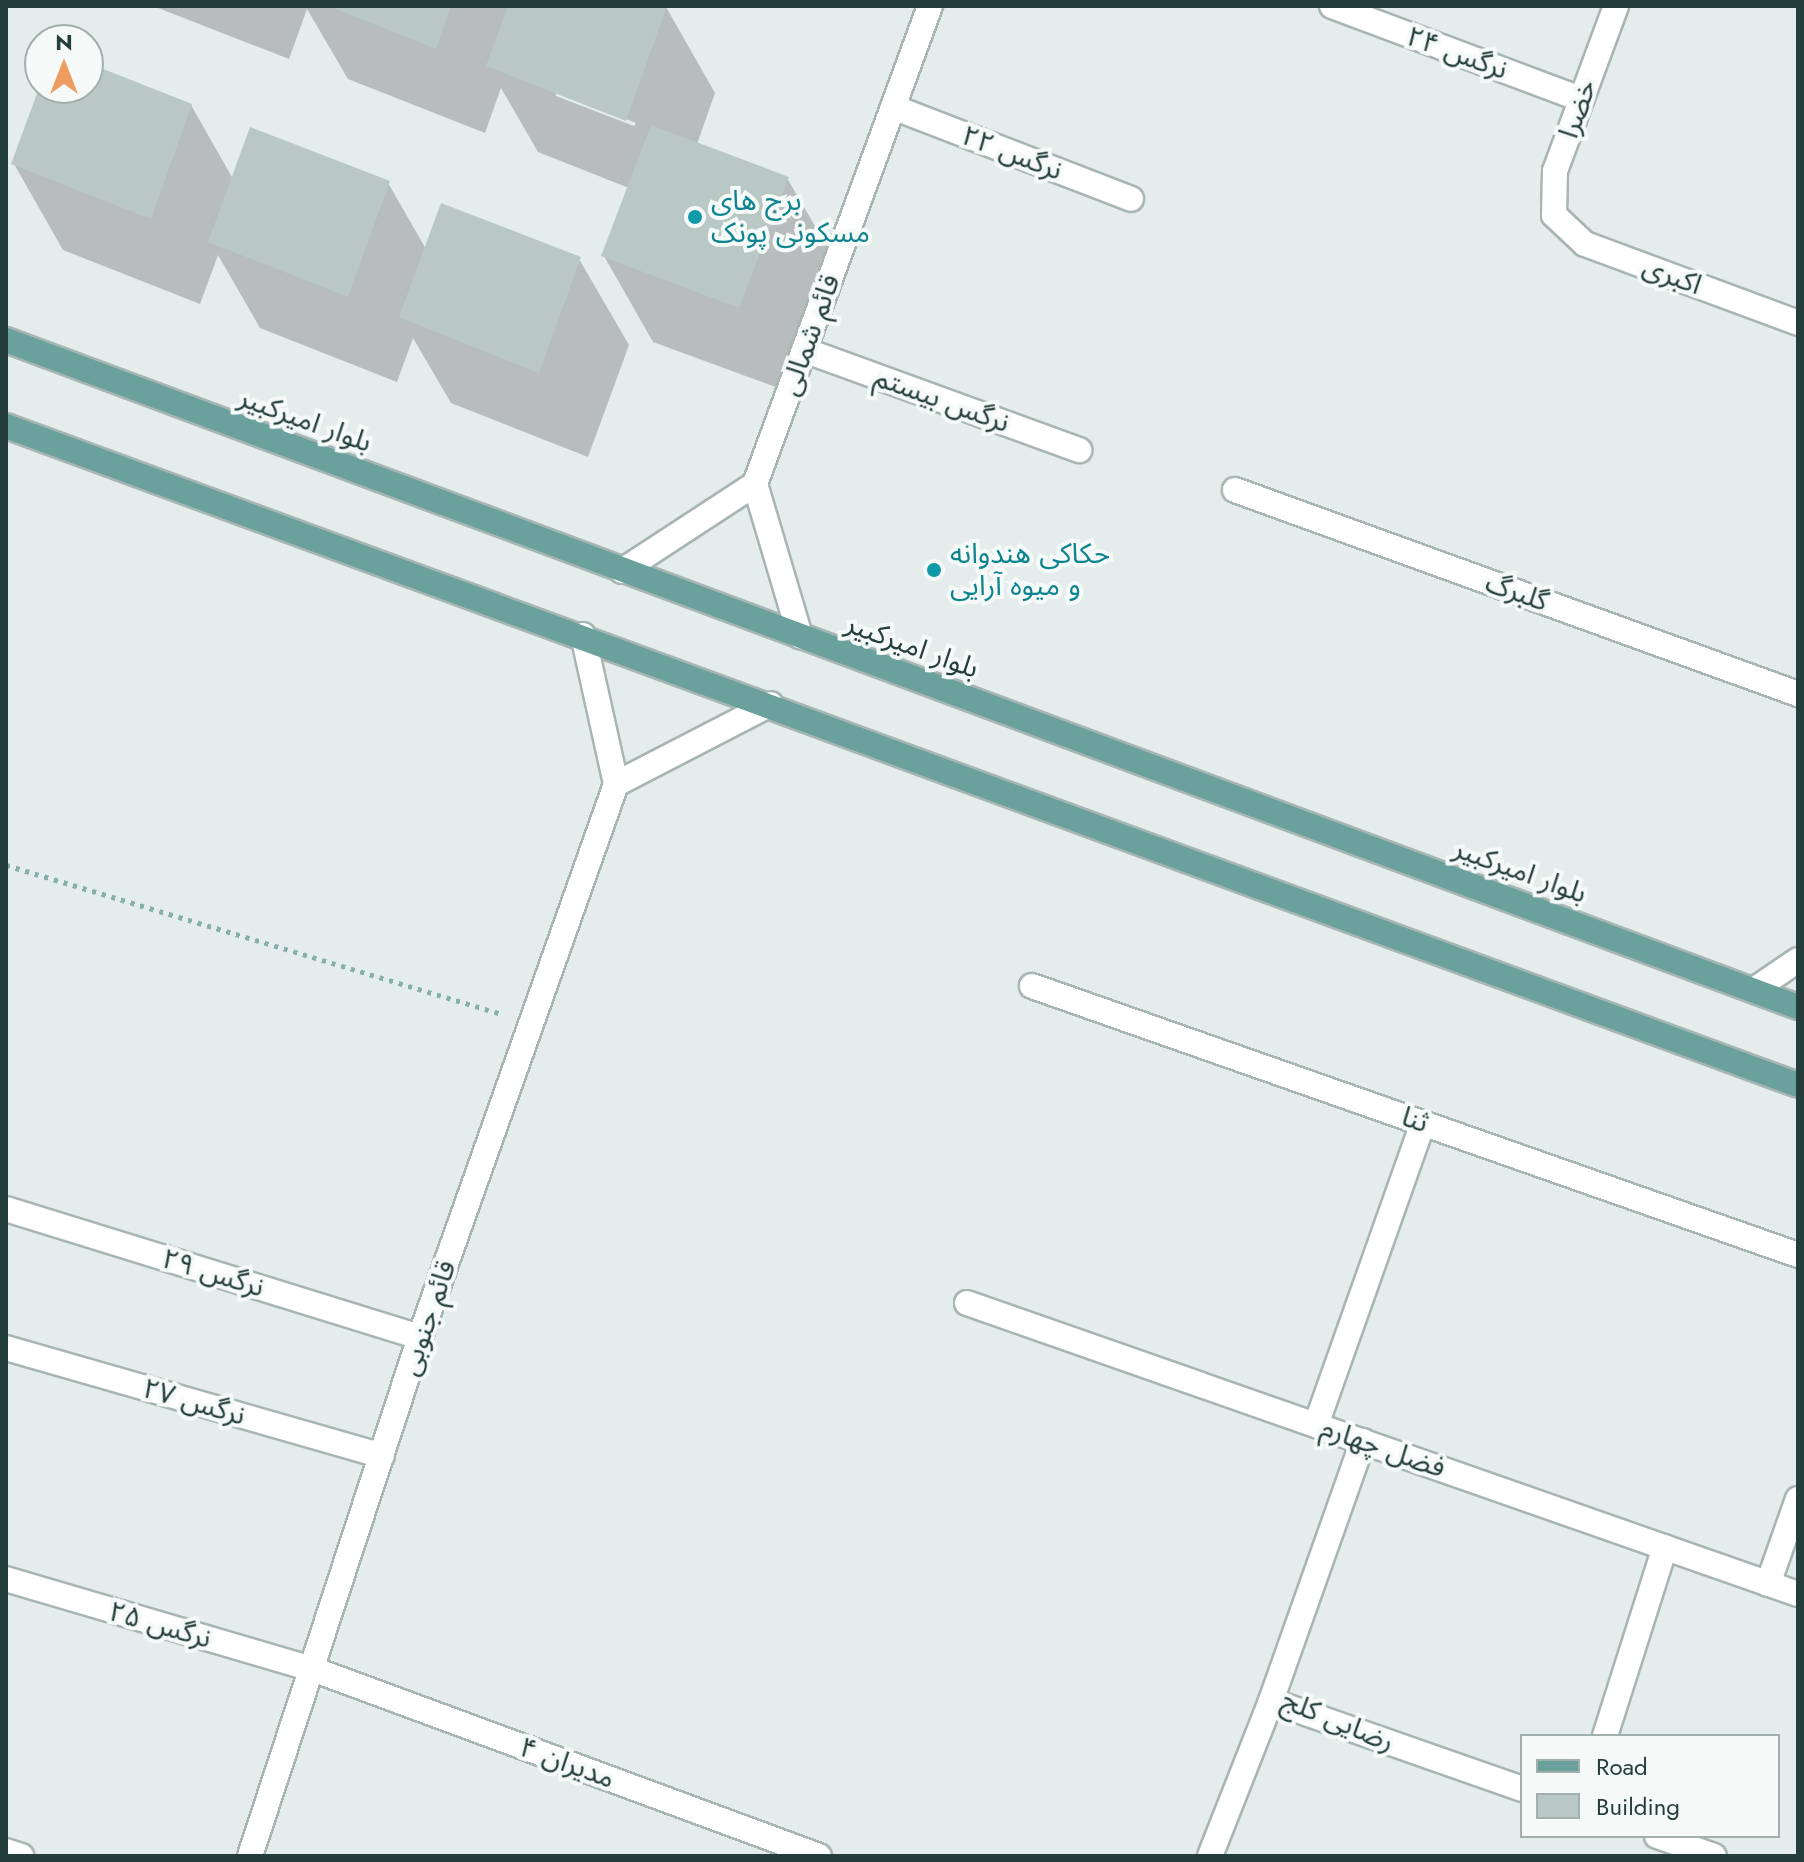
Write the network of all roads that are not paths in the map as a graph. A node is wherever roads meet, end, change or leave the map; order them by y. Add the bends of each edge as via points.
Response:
1 (930, 6) edge
2 (1332, 6) edge
3 (1616, 6) edge
4 (1581, 99) junction
5 (893, 107) junction
6 (1131, 199) dead end
7 (1554, 215) joint
8 (1798, 323) edge
9 (6, 340) edge
10 (804, 350) junction
11 (6, 426) edge
12 (1079, 450) dead end
13 (755, 484) junction
14 (1235, 490) dead end
15 (622, 571) junction
16 (583, 635) junction
17 (800, 636) junction
18 (1798, 694) edge
19 (771, 704) junction
20 (616, 784) junction
21 (1798, 960) edge
22 (1032, 986) dead end
23 (1754, 990) junction
24 (1798, 1007) edge
25 (1798, 1085) edge
26 (1423, 1123) junction
27 (6, 1209) edge
28 (1798, 1255) edge
29 (967, 1303) dead end
30 (420, 1337) junction
31 (6, 1348) edge
32 (1316, 1425) junction
33 (1363, 1441) junction
34 (382, 1456) junction
35 (1798, 1499) edge
36 (1665, 1547) junction
37 (6, 1579) edge
38 (1768, 1584) junction
39 (1798, 1594) edge
40 (315, 1670) junction
41 (1271, 1701) junction
42 (1606, 1734) edge
43 (1520, 1788) edge
44 (1663, 1838) edge
45 (6, 1851) edge
46 (21, 1856) edge
47 (250, 1856) edge
48 (819, 1856) edge
49 (1210, 1856) edge
50 (1714, 1856) edge

1 - 5 street, قائم شمالی
2 - 4 street, نرگس ۲۴
3 - 4 street, خضرا
4 - 7 street, خضرا via 1555,171
5 - 6 street, نرگس ۲۲
5 - 10 street, قائم شمالی
7 - 8 street, اکبری via 1585,244
9 - 15 main road, بلوار امیرکبیر
10 - 12 street, نرگس بیستم
10 - 13 street, قائم شمالی
11 - 16 main road
13 - 15 street
13 - 17 street
14 - 18 street, گلبرگ
15 - 17 main road, بلوار امیرکبیر
16 - 19 main road
16 - 20 street
17 - 23 main road, بلوار امیرکبیر
19 - 20 street
19 - 25 main road
20 - 30 street, قائم جنوبی
21 - 23 street
22 - 26 street, ثنا
23 - 24 main road, بلوار امیرکبیر
26 - 28 street, ثنا
26 - 32 street
27 - 30 street, نرگس ۲۹
29 - 32 street, فضل چهارم
30 - 34 street, قائم جنوبی
31 - 34 street, نرگس ۲۷
32 - 33 street, فضل چهارم
33 - 36 street, فضل چهارم
33 - 41 street, رضایی کلج
34 - 40 street, قائم جنوبی
35 - 38 street
36 - 38 street, فضل چهارم
36 - 42 street
37 - 40 street, نرگس ۲۵
38 - 39 street, فضل چهارم
40 - 47 street, قائم جنوبی
40 - 48 street, مدیران ۴
41 - 43 street, رضایی کلج
41 - 49 street
44 - 50 street
45 - 46 street

